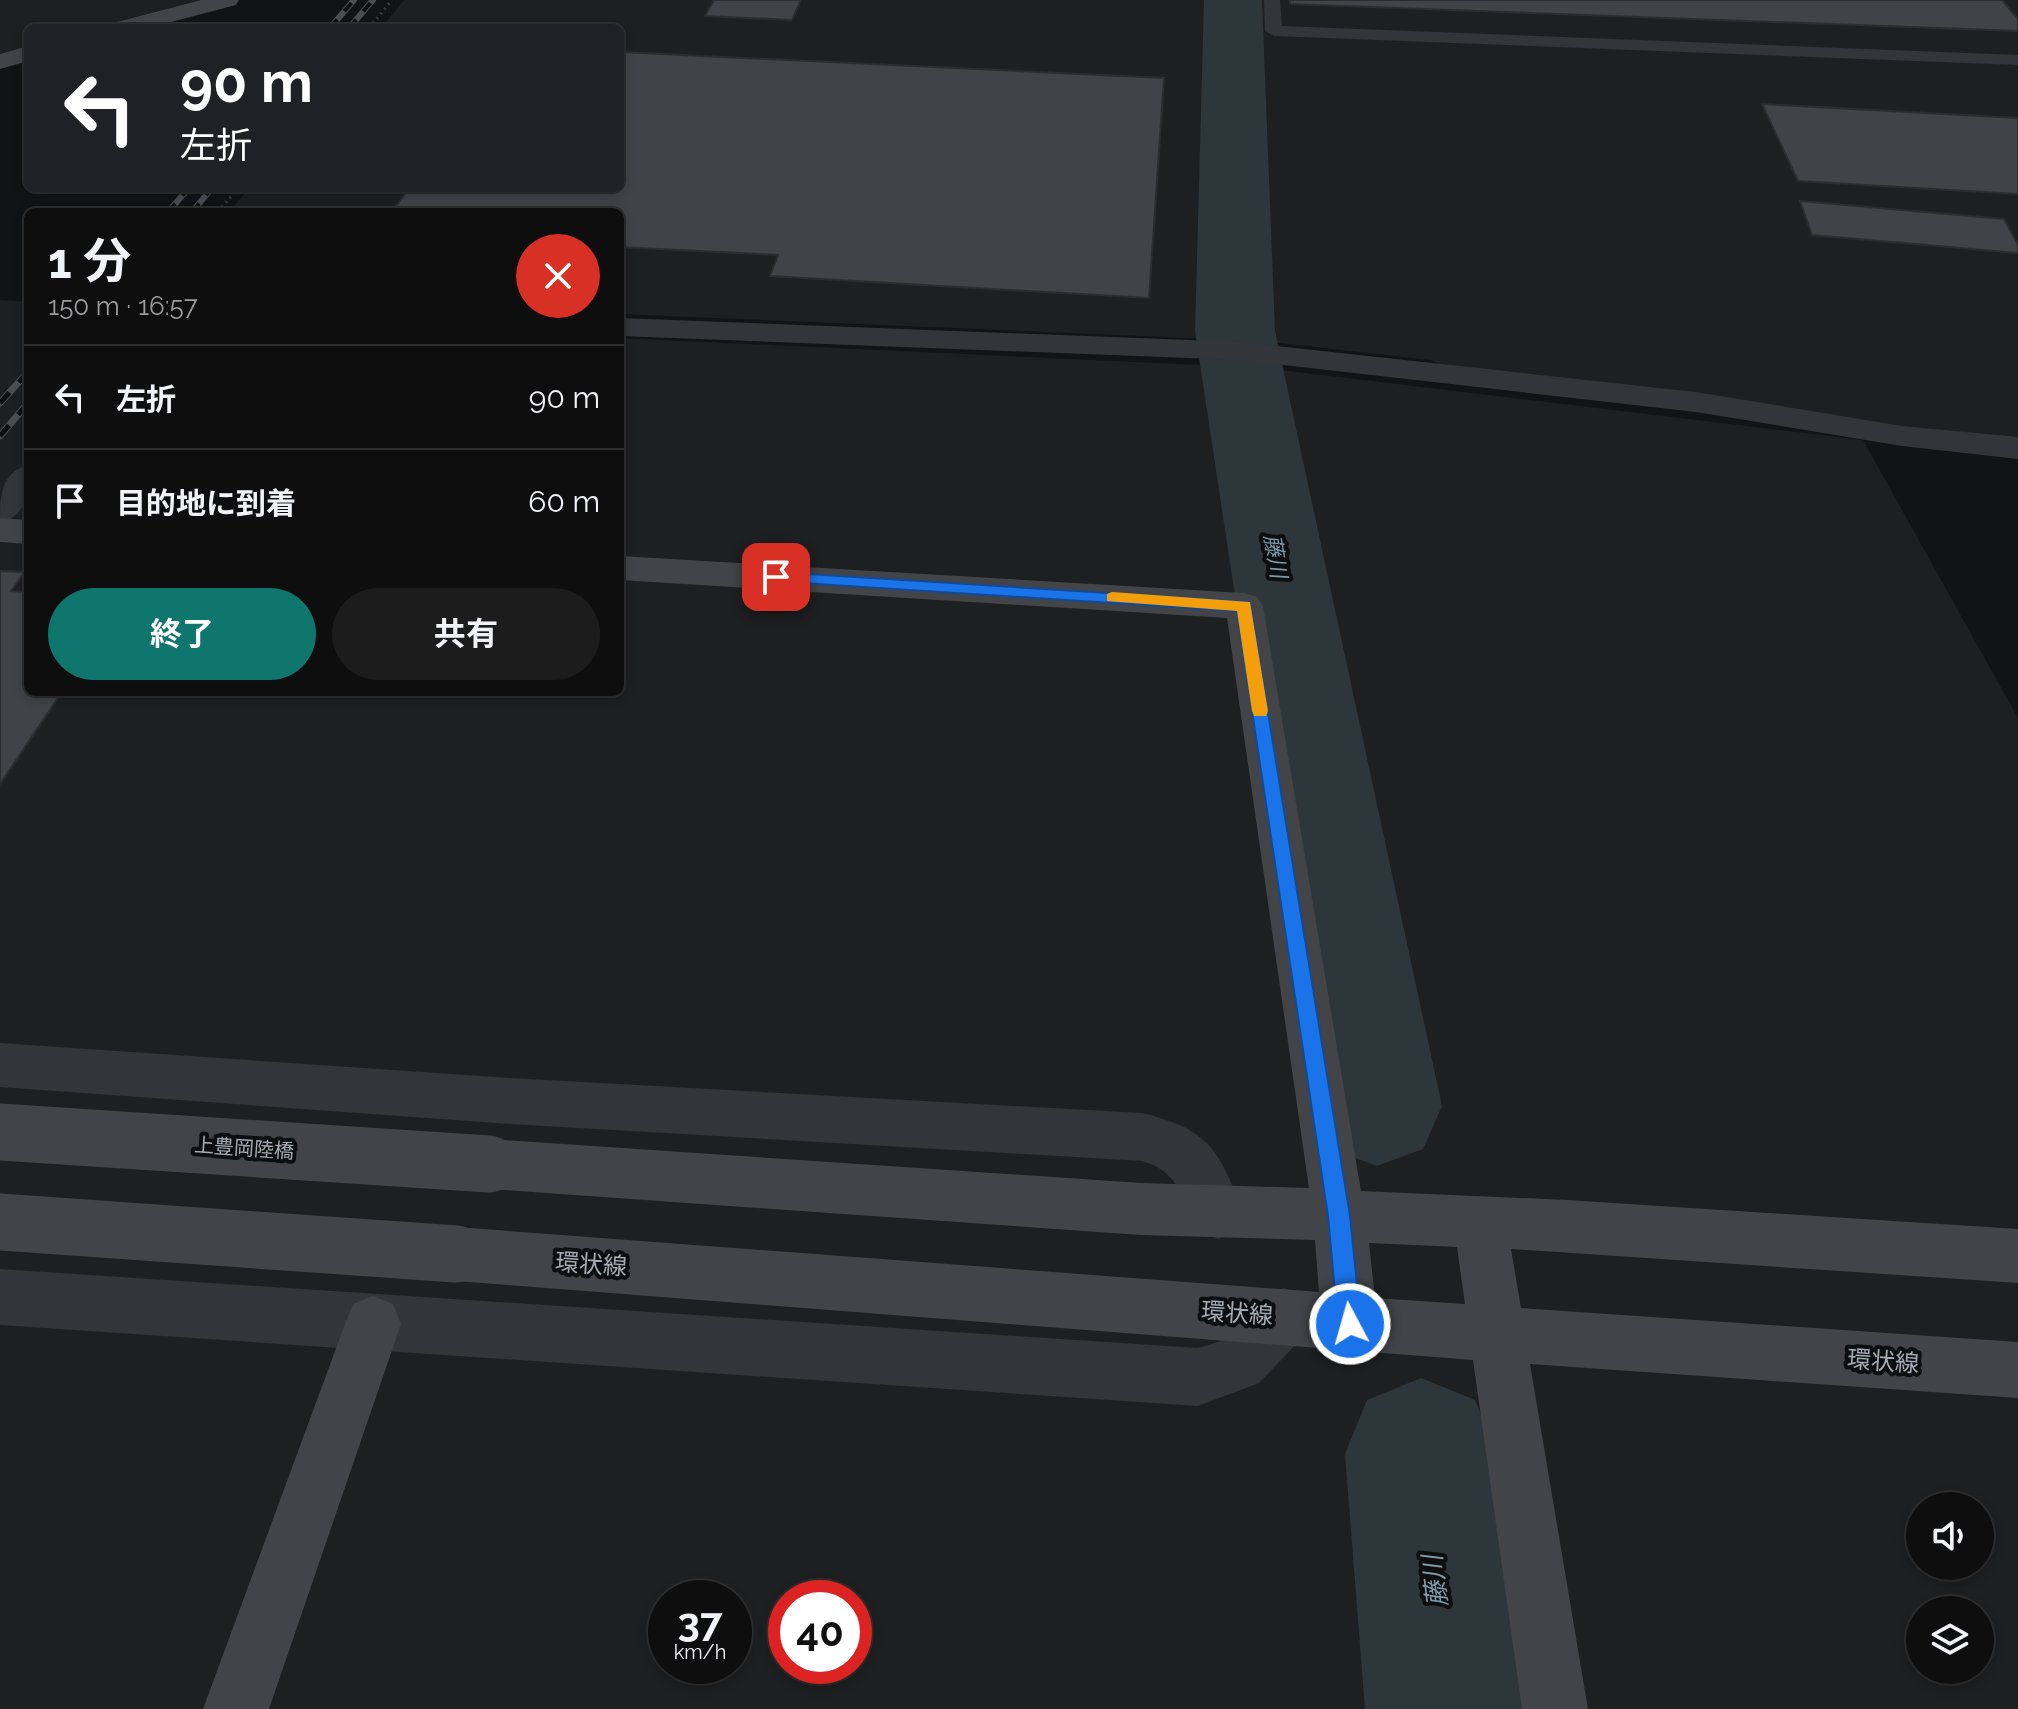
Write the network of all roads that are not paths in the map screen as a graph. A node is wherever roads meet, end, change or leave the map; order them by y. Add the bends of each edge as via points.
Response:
1 (228, 0) edge
2 (1272, 0) edge
3 (136, 24) edge
4 (24, 54) edge
5 (2018, 60) edge
6 (0, 62) edge
7 (624, 327) edge
8 (2018, 448) edge
9 (24, 481) edge
10 (0, 511) edge
11 (0, 530) edge
12 (24, 532) edge
13 (624, 568) edge
14 (0, 1065) edge
15 (0, 1132) edge
16 (1218, 1213) junction
17 (1339, 1216) junction
18 (0, 1222) edge
19 (1480, 1224) junction
20 (2018, 1256) edge
21 (0, 1297) edge
22 (1284, 1316) junction
23 (373, 1324) junction
24 (1350, 1324) junction
25 (1496, 1334) junction
26 (2018, 1370) edge
27 (236, 1709) edge
28 (1555, 1709) edge

1 - 3 street
2 - 5 lane via 1274,31
4 - 6 street
7 - 8 street via 1240,351 1696,402 1902,436
9 - 10 street
11 - 12 street
13 - 17 street via 1244,606
14 - 16 street via 1142,1137 1171,1143 1198,1167
15 - 16 street, 上豊岡陸橋, bridge
16 - 17 street
17 - 19 street
17 - 24 street
18 - 22 street, 環状線, bridge
19 - 20 street
19 - 25 street
21 - 23 street
22 - 23 street via 1239,1363 1198,1377
22 - 24 street, 環状線
23 - 27 street
24 - 25 street, 環状線
25 - 26 street, 環状線
25 - 28 street

